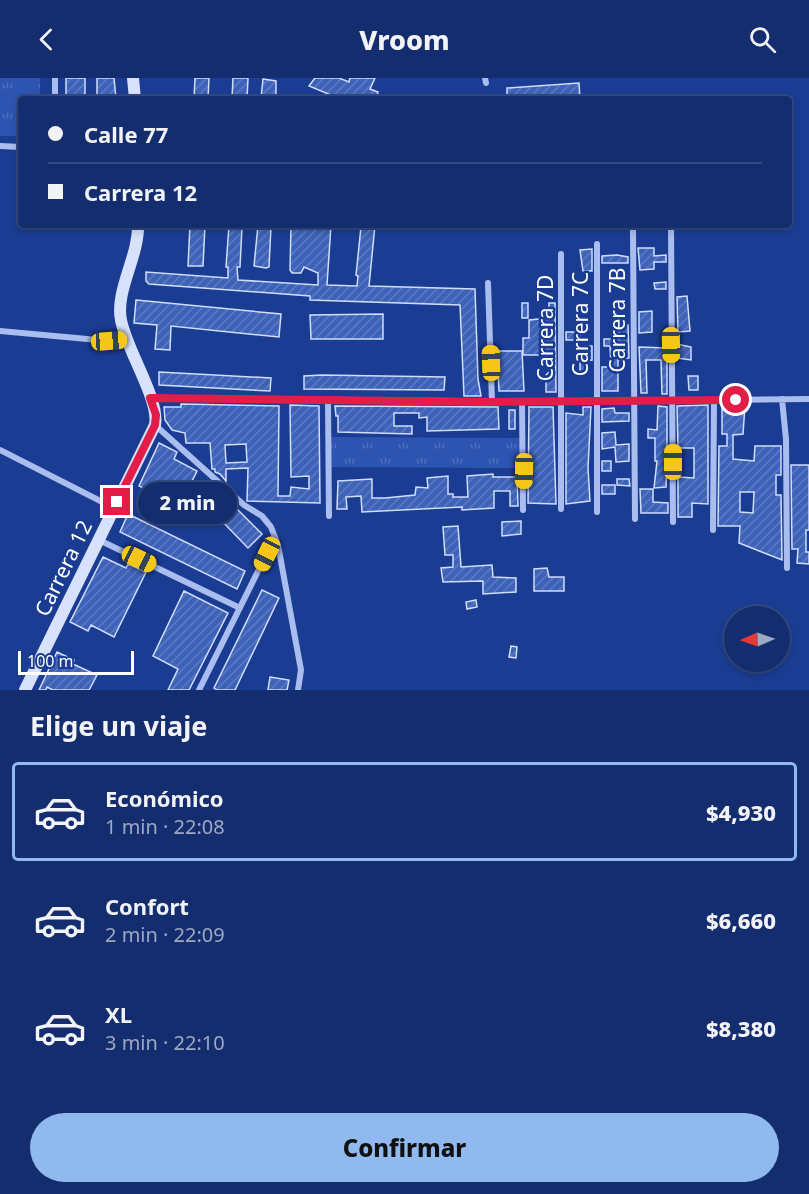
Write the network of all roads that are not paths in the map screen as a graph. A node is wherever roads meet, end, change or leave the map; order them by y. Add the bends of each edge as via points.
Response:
1 (55, 78) edge
2 (133, 78) edge
3 (55, 96) edge
4 (135, 96) edge
5 (0, 146) edge
6 (18, 147) edge
7 (138, 228) edge
8 (671, 228) edge
9 (633, 229) dead end
10 (597, 244) dead end
11 (561, 254) dead end
12 (488, 283) dead end
13 (0, 331) edge
14 (127, 340) junction
15 (150, 398) junction
16 (782, 399) junction
17 (809, 399) edge
18 (328, 400) junction
19 (596, 401) junction
20 (634, 401) junction
21 (672, 401) junction
22 (714, 401) junction
23 (492, 402) junction
24 (522, 402) junction
25 (562, 402) junction
26 (155, 425) junction
27 (0, 450) edge
28 (114, 508) junction
29 (561, 509) dead end
30 (523, 510) dead end
31 (597, 512) dead end
32 (329, 516) dead end
33 (635, 519) dead end
34 (673, 522) dead end
35 (713, 530) dead end
36 (275, 537) junction
37 (99, 540) junction
38 (787, 568) dead end
39 (240, 608) junction
40 (25, 690) edge
41 (199, 690) edge
42 (298, 690) edge

1 - 3 street
2 - 4 main road
5 - 6 street
7 - 14 main road via 120,313
8 - 21 street
9 - 20 street, Carrera 7B
10 - 19 street, Carrera 7C
11 - 25 street, Carrera 7D
12 - 23 street
13 - 14 street
14 - 15 main road
15 - 18 street
15 - 26 main road
16 - 17 street
16 - 22 street
16 - 38 street
18 - 23 street
18 - 32 street
19 - 20 street
19 - 25 street
19 - 31 street, Carrera 7C
20 - 21 street
20 - 33 street, Carrera 7B
21 - 22 street
21 - 34 street
22 - 35 street
23 - 24 street
24 - 25 street
24 - 30 street
25 - 29 street, Carrera 7D
26 - 28 main road, Carrera 12
26 - 36 street via 244,505 262,516
27 - 28 street
28 - 37 main road, Carrera 12
36 - 39 street
36 - 42 street via 301,670
37 - 39 street
37 - 40 main road, Carrera 12
39 - 41 street

